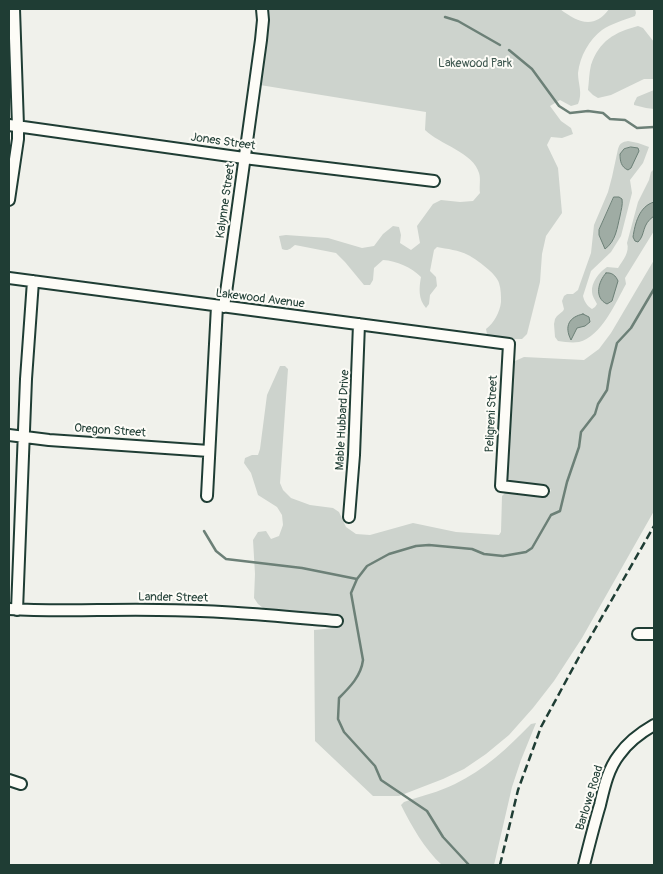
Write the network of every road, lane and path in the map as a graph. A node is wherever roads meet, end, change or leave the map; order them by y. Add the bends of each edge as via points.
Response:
1 (14, 9) edge
2 (259, 9) edge
3 (14, 126) edge
4 (244, 158) junction
5 (434, 181) dead end
6 (9, 200) edge
7 (9, 278) edge
8 (33, 282) junction
9 (220, 306) junction
10 (359, 324) junction
11 (509, 344) joint
12 (9, 435) edge
13 (24, 437) junction
14 (209, 451) junction
15 (543, 491) dead end
16 (207, 496) dead end
17 (349, 517) dead end
18 (13, 609) edge
19 (337, 621) dead end
20 (638, 634) dead end
21 (654, 634) edge
22 (654, 725) edge
23 (9, 780) edge
24 (21, 784) dead end
25 (584, 865) edge

1 - 3 street
2 - 4 street, Kalynne Street via 263,20 261,40
3 - 4 street, Jones Street
3 - 6 street via 18,139
4 - 5 street, Jones Street
4 - 9 street, Kalynne Street
7 - 8 street, Lakewood Avenue
8 - 9 street, Lakewood Avenue
8 - 13 street
9 - 10 street, Lakewood Avenue
9 - 14 street, Kalynne Street
10 - 11 street, Lakewood Avenue
10 - 17 street, Mable Hubbard Drive
11 - 15 street, Peligreni Street via 501,486
12 - 13 street, Oregon Street
13 - 14 street, Oregon Street
13 - 18 street
14 - 16 street, Kalynne Street
18 - 19 street, Lander Street via 167,610
20 - 21 street
22 - 25 street, Barlowe Road via 628,744 611,768
23 - 24 street

